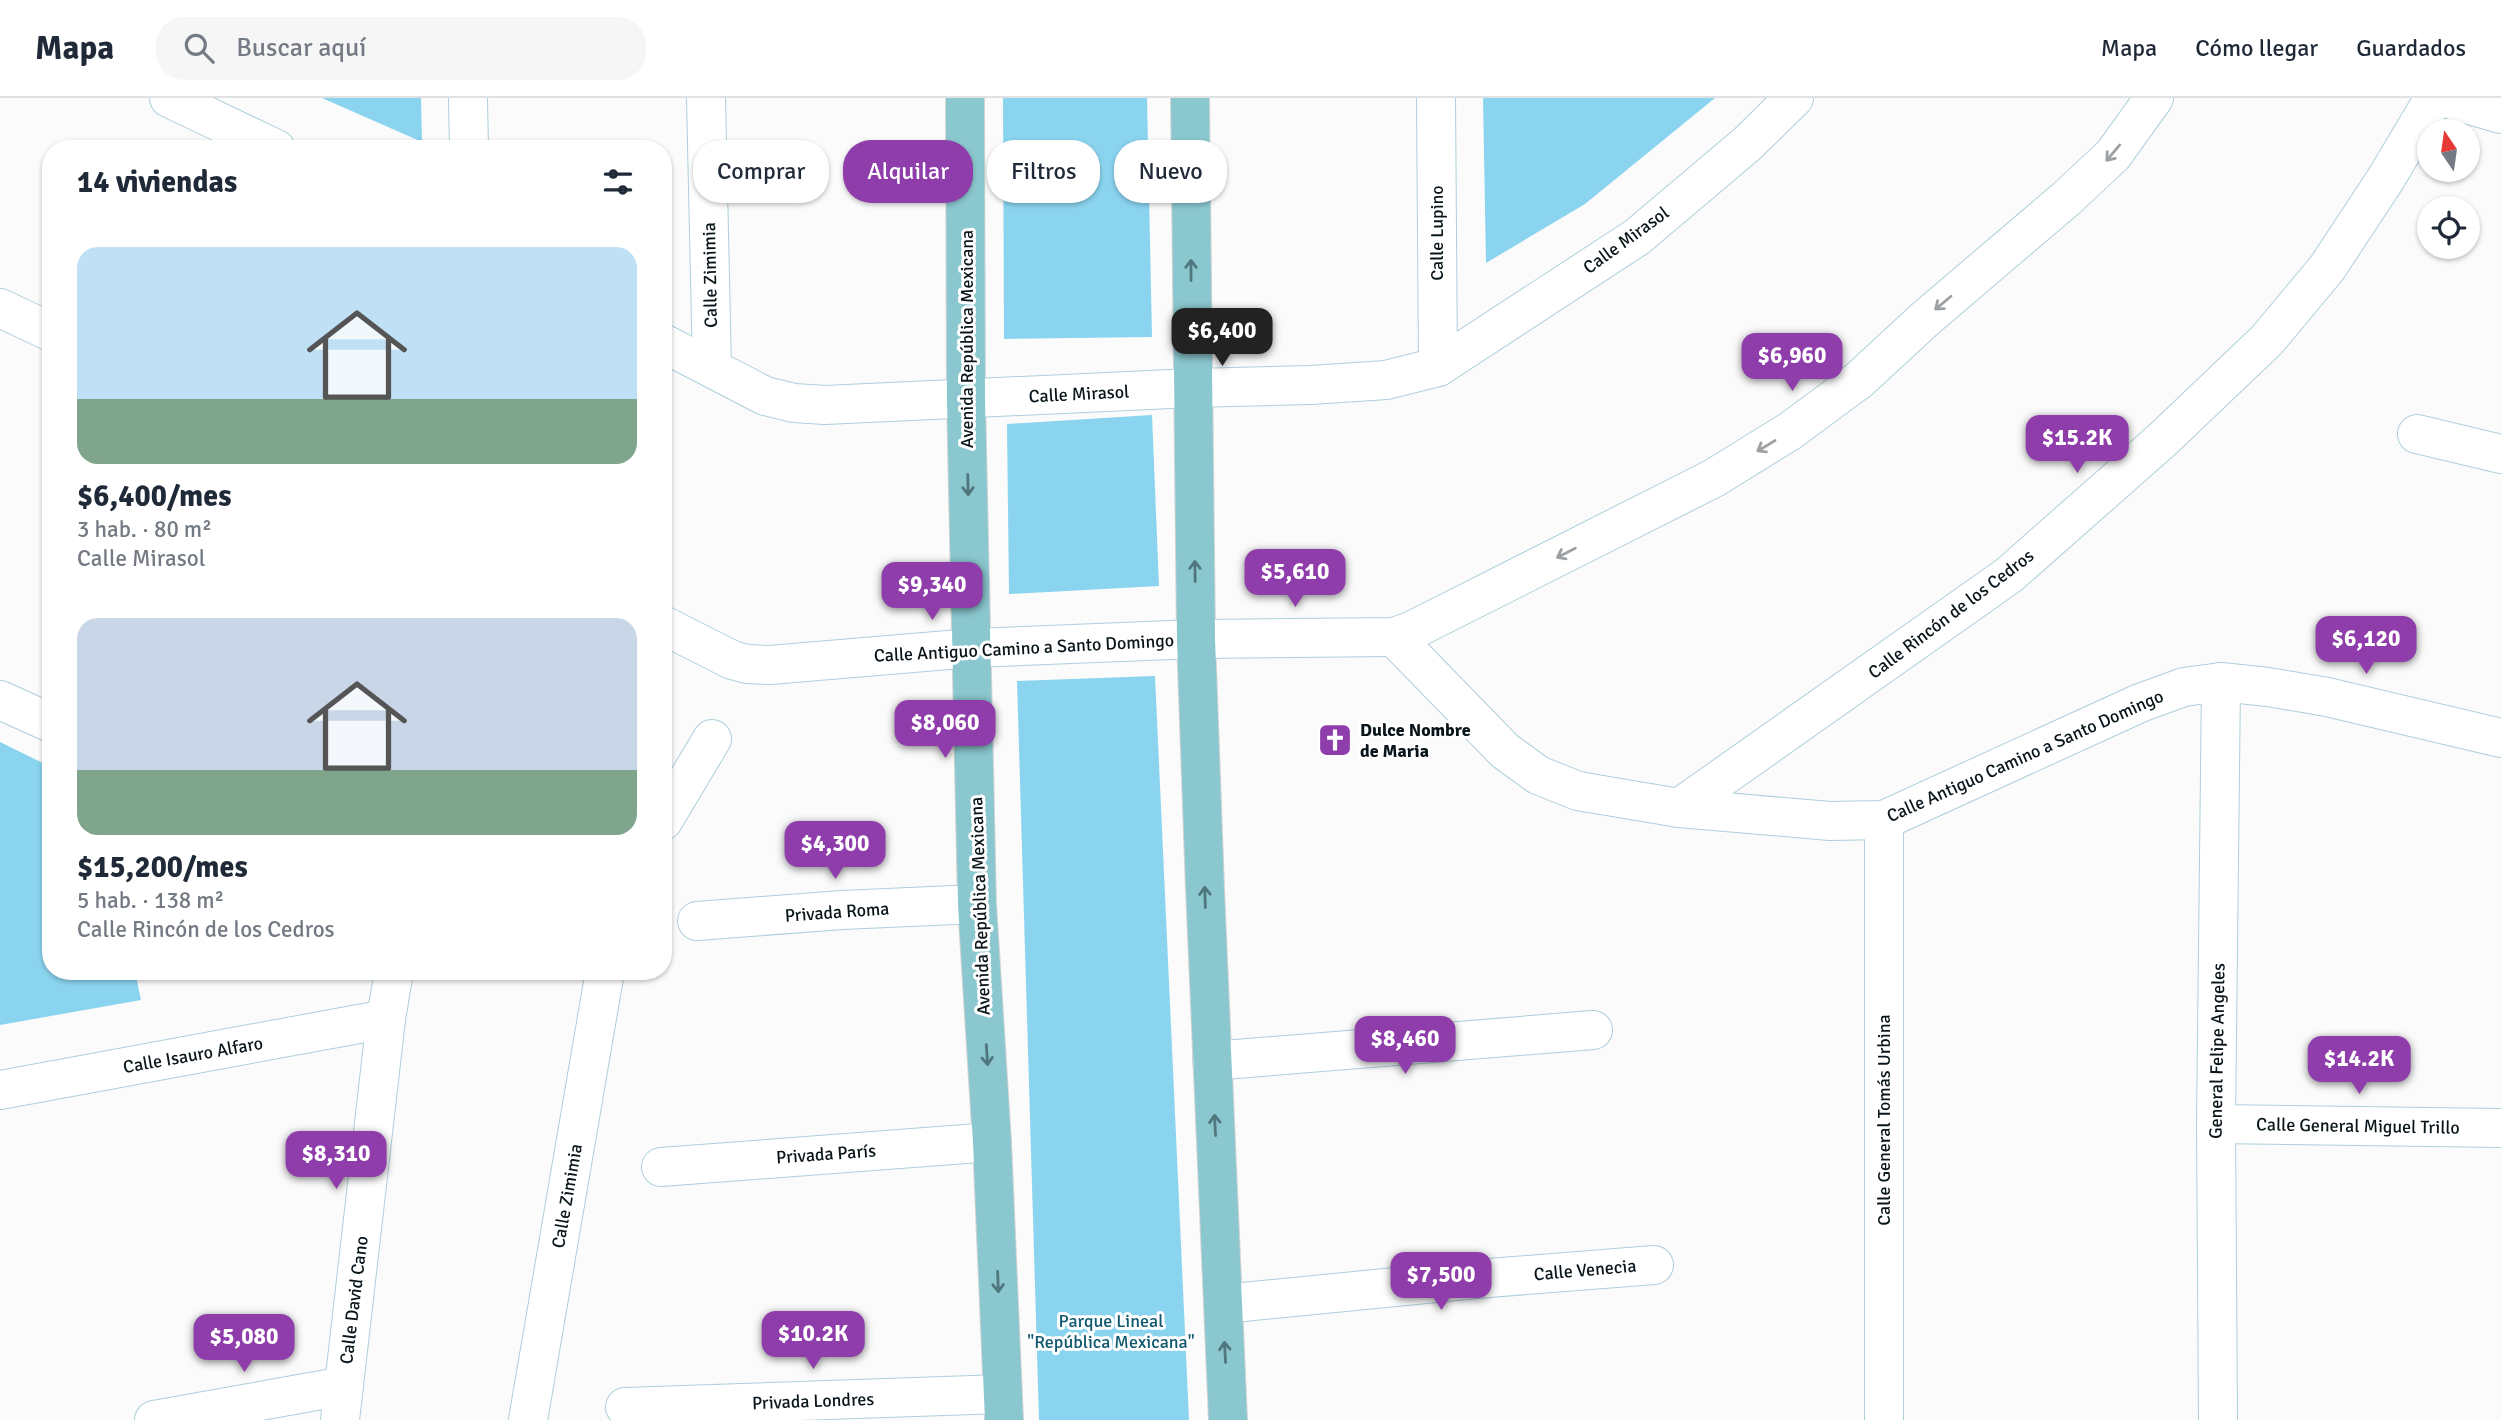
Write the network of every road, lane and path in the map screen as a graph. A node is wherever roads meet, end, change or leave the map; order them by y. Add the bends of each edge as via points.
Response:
1 (169, 98) edge
2 (468, 98) edge
3 (706, 98) edge
4 (965, 98) edge
5 (1190, 98) edge
6 (1436, 98) edge
7 (1794, 98) edge
8 (2154, 98) edge
9 (2434, 98) edge
10 (2445, 98) edge
11 (2501, 114) edge
12 (257, 140) edge
13 (469, 140) edge
14 (0, 308) edge
15 (42, 328) edge
16 (672, 348) edge
17 (712, 368) junction
18 (1438, 368) junction
19 (1192, 388) junction
20 (966, 400) junction
21 (2417, 434) dead end
22 (2501, 454) edge
23 (672, 630) edge
24 (1394, 637) junction
25 (1196, 639) junction
26 (972, 648) junction
27 (2221, 682) junction
28 (0, 699) edge
29 (42, 719) edge
30 (2501, 738) edge
31 (712, 739) dead end
32 (672, 806) edge
33 (1679, 808) junction
34 (1884, 820) junction
35 (977, 904) junction
36 (696, 921) dead end
37 (392, 980) edge
38 (603, 980) edge
39 (386, 1019) junction
40 (1593, 1030) dead end
41 (1212, 1060) junction
42 (0, 1090) edge
43 (2216, 1124) junction
44 (2501, 1128) edge
45 (992, 1142) junction
46 (661, 1167) dead end
47 (1654, 1265) dead end
48 (1223, 1304) junction
49 (342, 1403) edge
50 (625, 1407) dead end
51 (1003, 1407) edge
52 (713, 1412) edge
53 (155, 1420) edge
54 (528, 1420) edge
55 (1228, 1420) edge
56 (1884, 1420) edge
57 (2218, 1420) edge

1 - 12 street
2 - 13 street
3 - 17 street, Calle Zimimia
4 - 20 main road, Avenida República Mexicana
19 -> 5 main road
6 - 18 street, Calle Lupino
7 - 18 street, Calle Mirasol via 1637,237
8 -> 24 street, Calle Antiguo Camino a Santo Domingo via 2113,155 2067,198 1859,380 1790,431 1714,478
9 - 33 street, Calle Rincón de los Cedros via 2327,268 2267,340 2162,440 2010,575
10 - 11 street
14 - 15 street
16 - 17 street, Calle Mirasol
17 - 20 street, Calle Mirasol via 765,396 794,403
18 - 19 street, Calle Mirasol via 1386,380
19 - 20 street, Calle Mirasol
25 -> 19 main road
20 -> 26 main road, Avenida República Mexicana
21 - 22 street
23 - 26 street, Calle Antiguo Camino a Santo Domingo via 747,664
24 - 25 street, Calle Antiguo Camino a Santo Domingo
24 - 33 street, Calle Antiguo Camino a Santo Domingo via 1505,751 1538,775 1578,791
25 - 26 street, Calle Antiguo Camino a Santo Domingo
41 -> 25 main road
26 - 35 main road, Avenida República Mexicana
27 - 30 street, Calle Antiguo Camino a Santo Domingo via 2327,698
27 - 34 street, Calle Antiguo Camino a Santo Domingo via 2184,687 2140,703
27 - 43 street, General Felipe Angeles
28 - 29 street
31 - 32 street
33 - 34 street, Calle Antiguo Camino a Santo Domingo via 1830,821
34 - 56 street, Calle General Tomás Urbina
35 - 36 street, Privada Roma
35 -> 45 main road, Avenida República Mexicana
37 - 39 street, Calle David Cano
38 - 54 street, Calle Zimimia
39 - 42 street, Calle Isauro Alfaro
39 - 49 street, Calle David Cano
40 - 41 street
48 -> 41 main road
43 - 44 street, Calle General Miguel Trillo
43 - 57 street, General Felipe Angeles
45 - 46 street, Privada París
45 -> 51 main road, Avenida República Mexicana
47 - 48 street, Calle Venecia
55 -> 48 main road
49 - 53 street
50 - 52 street, Privada Londres
51 - 52 street, Privada Londres

